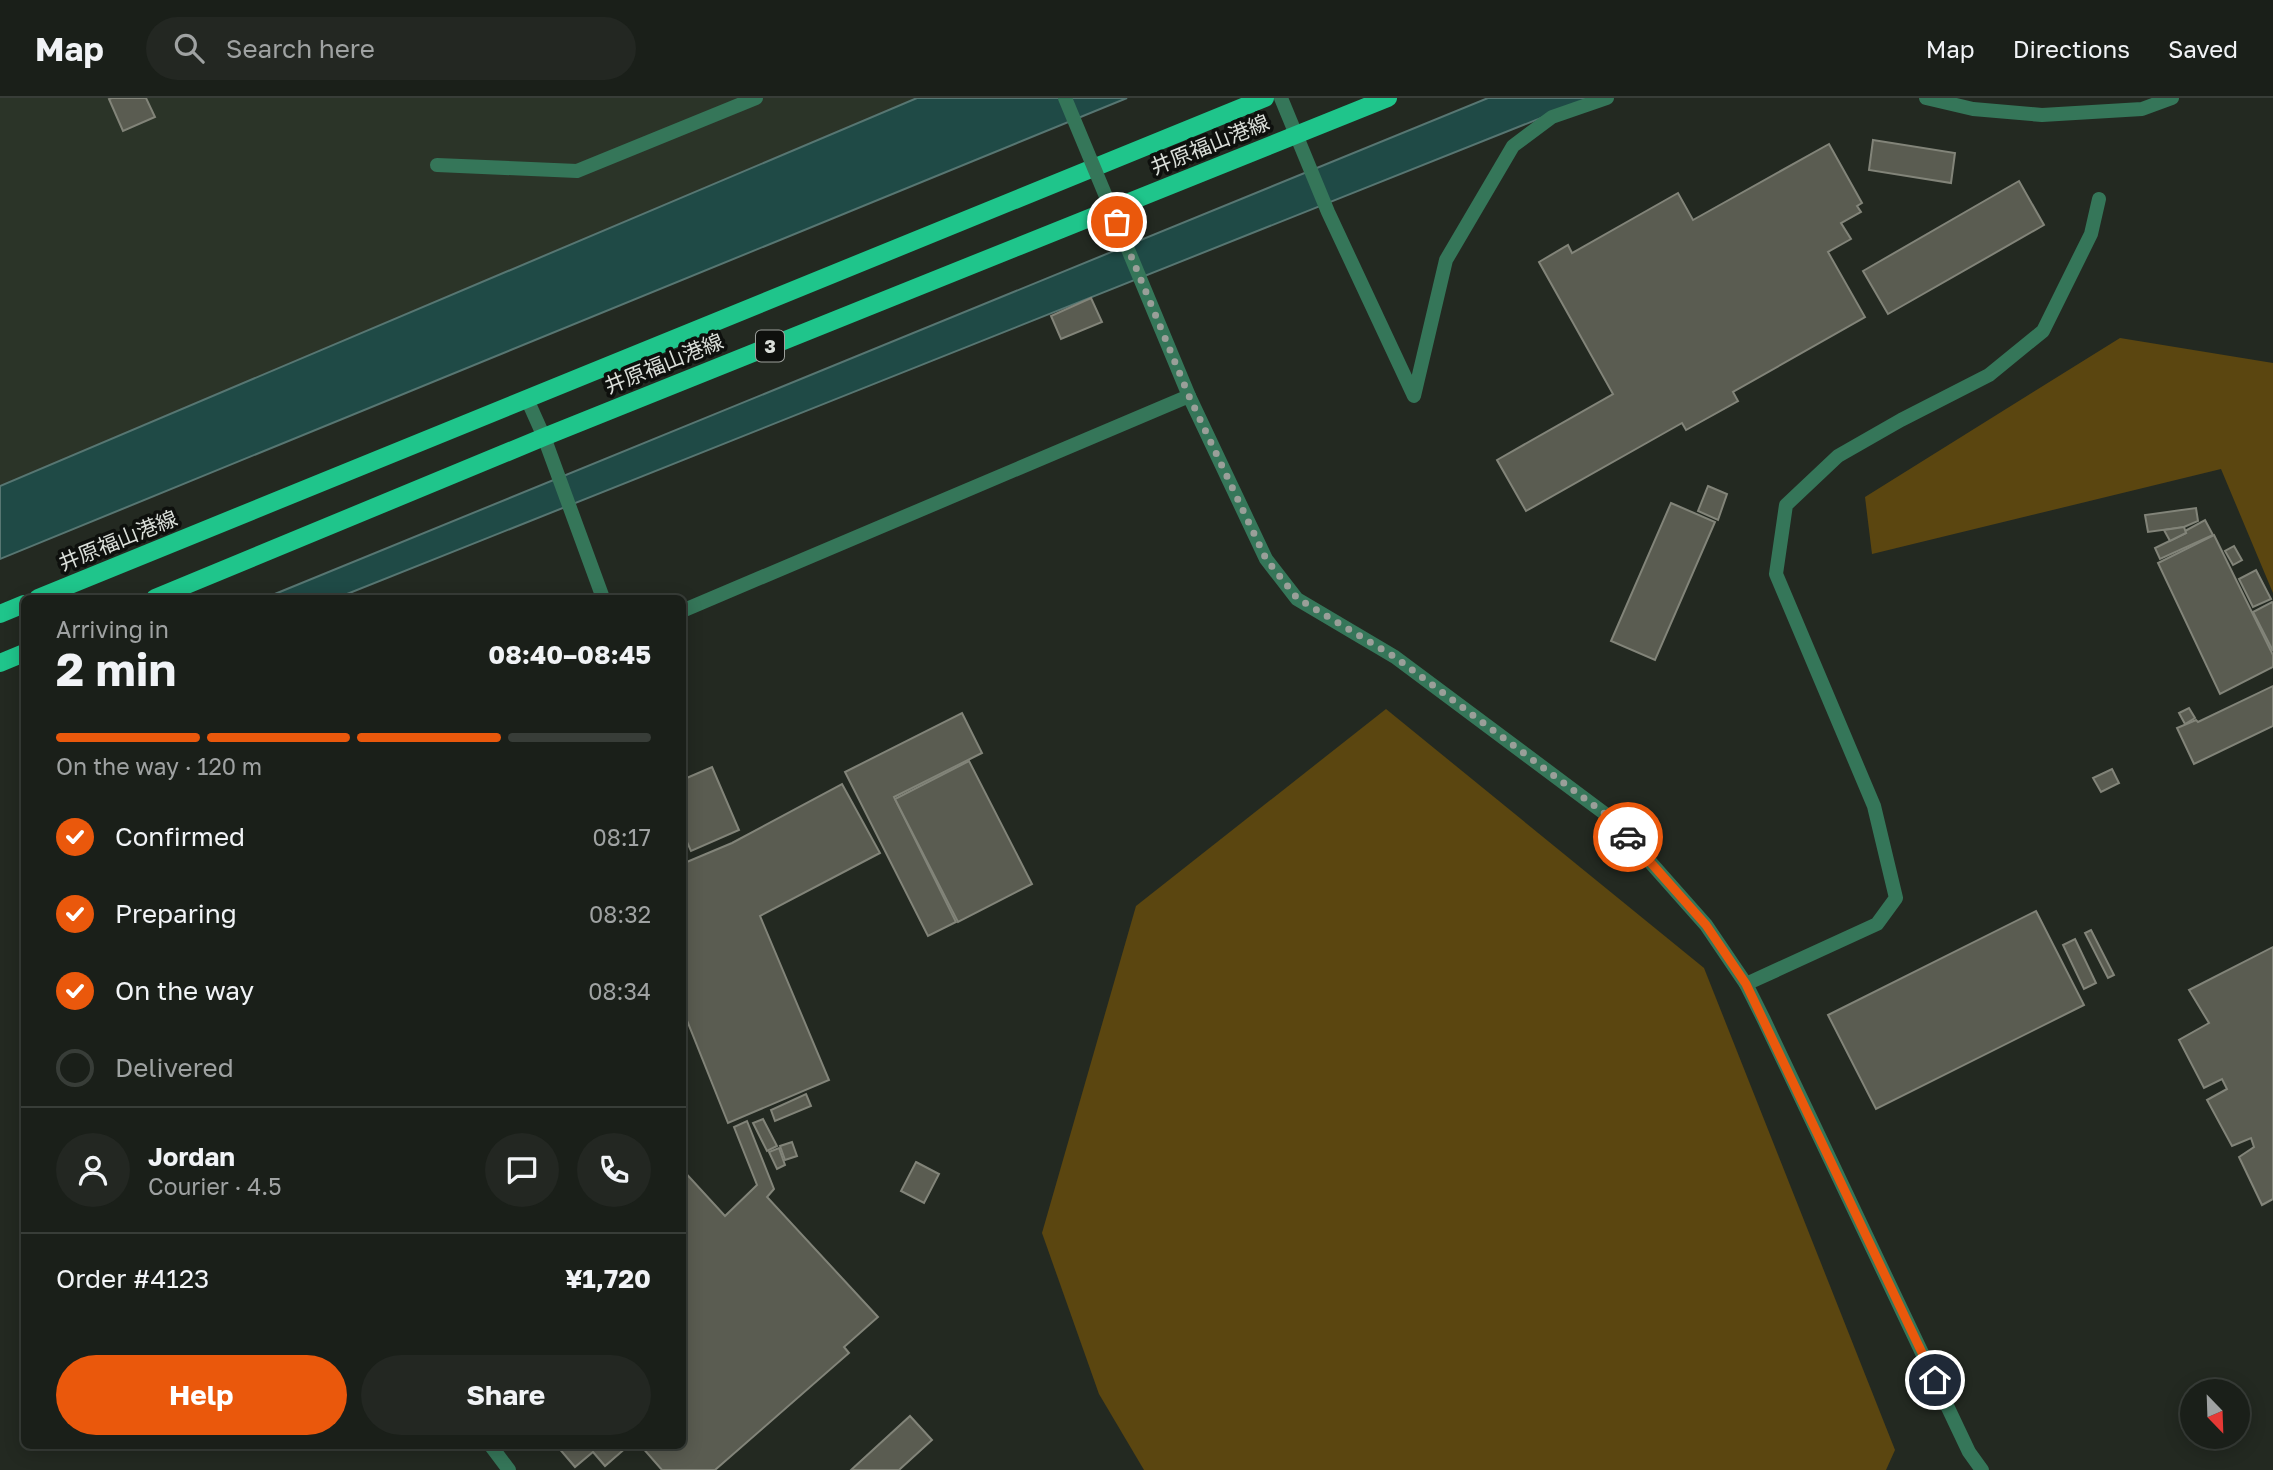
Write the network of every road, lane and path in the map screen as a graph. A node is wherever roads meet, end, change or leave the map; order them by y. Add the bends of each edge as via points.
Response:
1 (756, 98) edge
2 (1065, 98) edge
3 (1265, 98) edge
4 (1281, 98) edge
5 (1388, 98) edge
6 (1607, 98) edge
7 (1926, 98) edge
8 (2172, 98) edge
9 (1296, 135) junction
10 (438, 165) dead end
11 (2099, 199) dead end
12 (1189, 396) junction
13 (527, 399) junction
14 (544, 437) junction
15 (45, 595) edge
16 (162, 595) edge
17 (602, 595) edge
18 (21, 605) edge
19 (686, 609) edge
20 (0, 614) edge
21 (21, 654) edge
22 (0, 663) edge
23 (1746, 984) junction
24 (493, 1449) edge
25 (509, 1470) edge
26 (1982, 1470) edge

1 - 10 street via 577,171
2 - 12 street, bridge
3 - 13 main road, 井原福山港線 / 3
4 - 9 street
5 - 9 main road, 井原福山港線 / 3
6 - 9 street via 1552,117 1513,146 1446,260 1414,396
7 - 8 street via 1973,109 2042,115 2142,109
9 - 14 main road, 井原福山港線 / 3
11 - 23 street via 2091,234 2043,331 1989,375 1838,456 1786,505 1776,574 1874,806 1896,898 1877,924
12 - 19 street
12 - 23 street via 1266,559 1297,598 1395,657 1612,819 1706,925
13 - 14 street
13 - 15 main road, 井原福山港線 / 3
14 - 16 main road, 井原福山港線 / 3
14 - 17 street
18 - 20 main road
21 - 22 main road
23 - 26 street via 1969,1452
24 - 25 street

